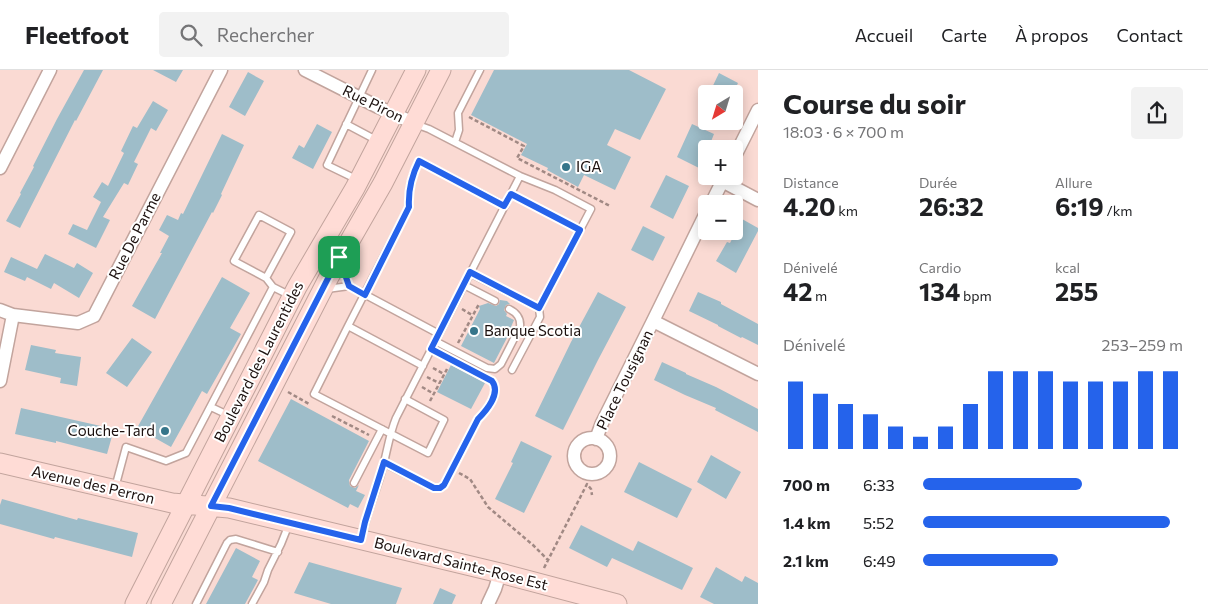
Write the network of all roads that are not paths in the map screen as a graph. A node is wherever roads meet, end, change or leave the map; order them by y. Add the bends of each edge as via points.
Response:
1 (50, 70) edge
2 (222, 70) edge
3 (305, 70) edge
4 (372, 70) edge
5 (416, 70) edge
6 (442, 70) edge
7 (480, 70) edge
8 (358, 97) junction
9 (758, 110) edge
10 (394, 114) junction
11 (414, 123) junction
12 (346, 124) junction
13 (743, 140) edge
14 (379, 141) junction
15 (455, 142) junction
16 (0, 168) edge
17 (520, 176) junction
18 (359, 181) junction
19 (733, 185) edge
20 (758, 200) edge
21 (504, 206) junction
22 (698, 230) edge
23 (339, 257) junction
24 (470, 272) junction
25 (266, 278) junction
26 (464, 285) junction
27 (349, 286) junction
28 (273, 287) junction
29 (322, 290) junction
30 (365, 295) junction
31 (292, 297) junction
32 (495, 301) dead end
33 (539, 308) junction
34 (509, 309) dead end
35 (0, 310) edge
36 (14, 315) junction
37 (654, 321) junction
38 (348, 326) junction
39 (439, 334) junction
40 (435, 341) junction
41 (431, 349) junction
42 (423, 366) junction
43 (512, 370) dead end
44 (758, 374) edge
45 (0, 380) edge
46 (405, 399) junction
47 (211, 407) junction
48 (230, 416) junction
49 (382, 429) junction
50 (391, 434) junction
51 (596, 438) dead end
52 (384, 462) junction
53 (0, 464) edge
54 (354, 483) dead end
55 (115, 490) junction
56 (186, 504) junction
57 (211, 506) junction
58 (290, 522) junction
59 (361, 540) junction
60 (278, 552) junction
61 (500, 573) junction
62 (135, 604) edge
63 (161, 604) edge
64 (196, 604) edge
65 (252, 604) edge
66 (488, 604) edge
67 (617, 604) edge

1 - 16 street
2 - 36 street, Rue De Parme via 94,316 78,323
3 - 8 street, Rue Piron
4 - 8 lane
5 - 10 main road, Boulevard des Laurentides
6 - 11 main road, Boulevard des Laurentides
7 - 15 lane via 458,113 459,130
8 - 10 street, Rue Piron
8 - 12 lane
9 - 13 street
10 - 11 street, Rue Piron
10 - 14 main road, Boulevard des Laurentides
11 - 15 lane
11 - 23 main road, Boulevard des Laurentides
12 - 14 lane
12 - 18 lane via 327,165
14 - 18 main road, Boulevard des Laurentides
15 - 17 lane
17 - 21 lane
17 - 33 lane via 591,209
18 - 31 main road, Boulevard des Laurentides
19 - 20 street
21 - 24 lane
21 - 30 lane via 419,161 412,176 409,207
22 - 37 street, Place Tousignan
23 - 27 lane
23 - 29 main road, Boulevard des Laurentides
24 - 26 lane
24 - 33 lane
25 - 25 lane via 291,232 259,215 234,262
25 - 28 lane
26 - 32 lane
26 - 39 lane
27 - 29 lane
27 - 30 lane
28 - 31 lane
28 - 47 lane
29 - 57 main road, Boulevard des Laurentides
30 - 38 lane
30 - 39 lane
31 - 48 main road, Boulevard des Laurentides
33 - 43 lane via 540,317
34 - 40 lane via 518,315 520,327 501,364 495,369
35 - 36 street, Rue De Parme
36 - 45 street
37 - 44 street
37 - 51 street, Place Tousignan
38 - 42 lane
38 - 49 lane via 314,394
39 - 40 lane
40 - 41 lane
41 - 42 lane
41 - 52 lane via 492,381 494,395 442,487 436,489
42 - 46 lane
46 - 50 lane
46 - 50 lane via 444,420 428,452
47 - 48 lane
47 - 55 lane via 186,453 166,461 126,447
48 - 56 main road, Boulevard des Laurentides
49 - 50 lane
49 - 54 lane
50 - 52 lane
52 - 59 lane
53 - 55 main road, Avenue des Perron
55 - 56 main road, Avenue des Perron
56 - 57 main road, Boulevard Sainte-Rose Est
56 - 62 main road, Boulevard des Laurentides
57 - 58 main road, Boulevard Sainte-Rose Est
57 - 63 main road, Boulevard des Laurentides
58 - 59 main road, Boulevard Sainte-Rose Est
58 - 60 lane
59 - 61 main road, Boulevard Sainte-Rose Est
60 - 64 lane via 230,540
60 - 65 lane
61 - 66 street
61 - 67 main road, Boulevard Sainte-Rose Est

